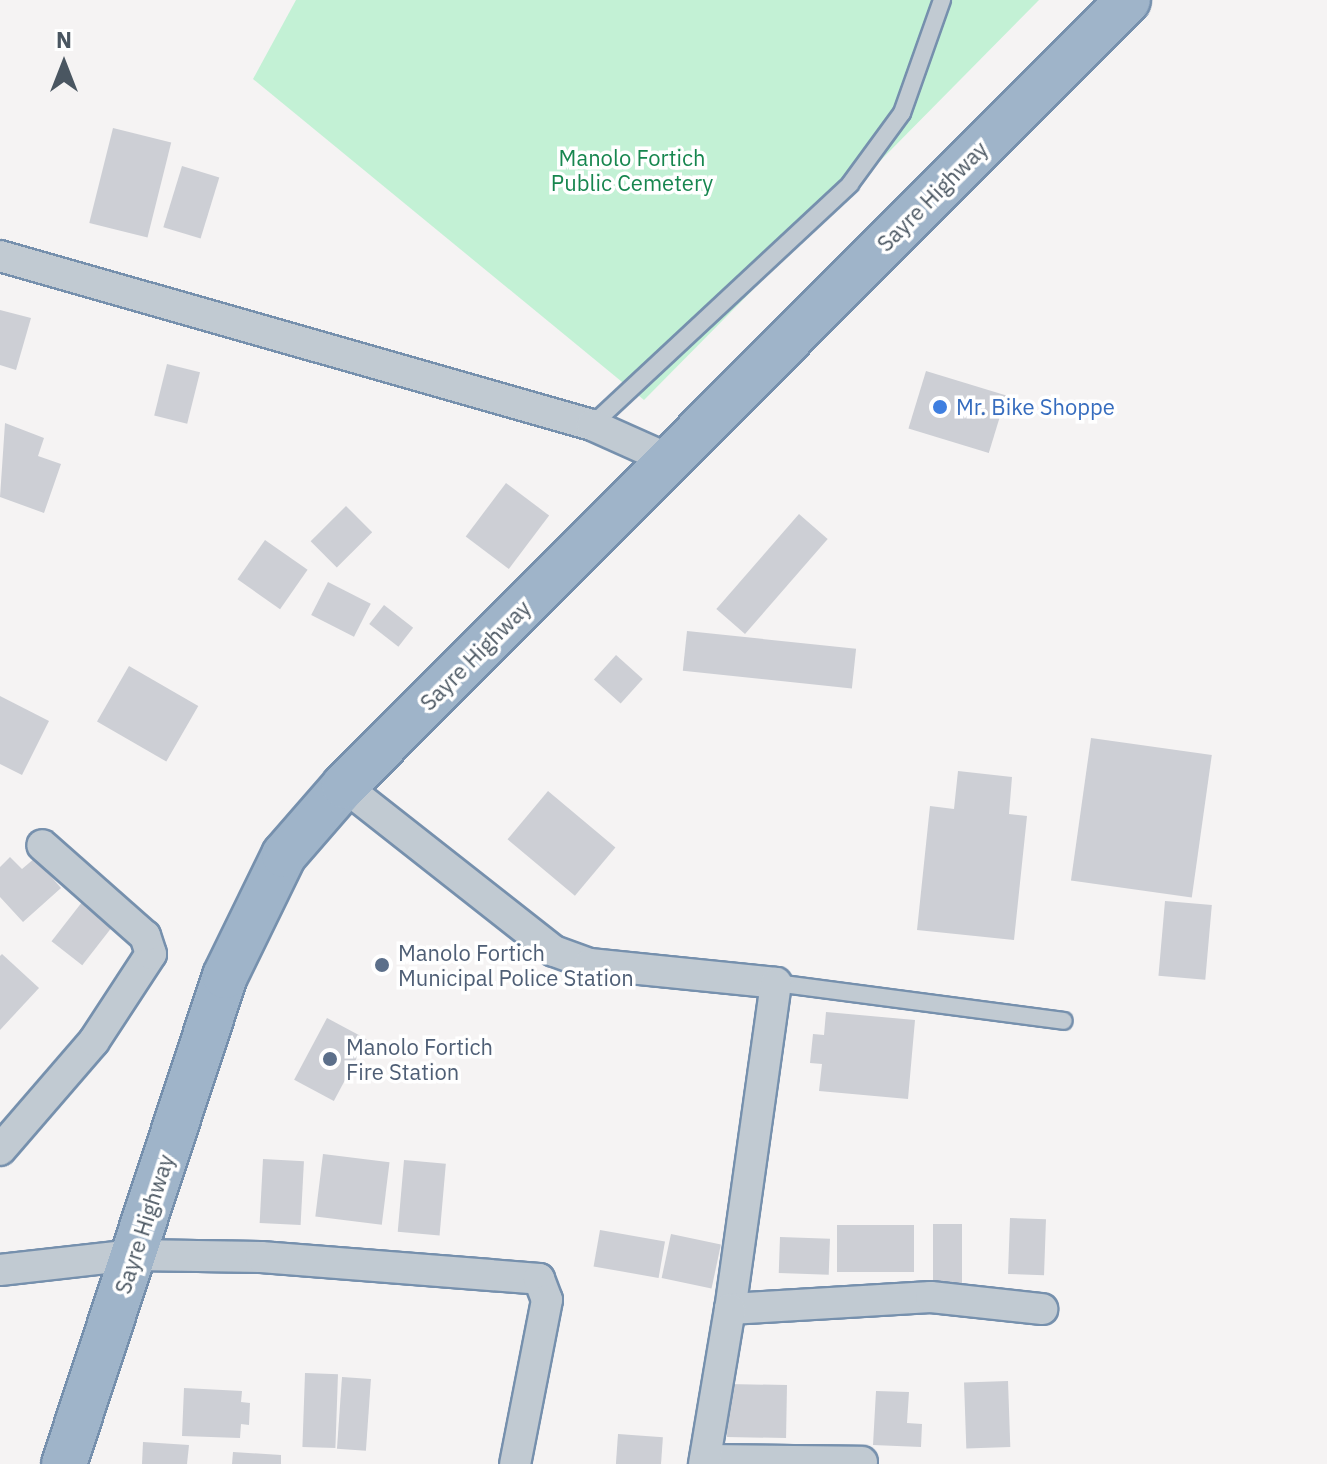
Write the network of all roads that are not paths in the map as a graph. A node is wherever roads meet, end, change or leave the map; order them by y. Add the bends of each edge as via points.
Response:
1 (942, 0) edge
2 (1128, 0) edge
3 (0, 256) edge
4 (592, 425) junction
5 (668, 459) junction
6 (344, 786) junction
7 (42, 845) dead end
8 (776, 983) junction
9 (1064, 1021) dead end
10 (0, 1150) edge
11 (134, 1255) junction
12 (0, 1270) edge
13 (730, 1309) junction
14 (1042, 1309) dead end
15 (705, 1462) edge
16 (862, 1462) dead end
17 (64, 1464) edge
18 (515, 1464) edge

1 - 4 lane via 902,113 850,184
2 - 5 highway, Sayre Highway
3 - 4 street
4 - 5 street
5 - 6 highway, Sayre Highway
6 - 8 street via 554,951 590,964
6 - 11 highway, Sayre Highway via 284,855 250,918 225,976
7 - 10 street via 145,936 151,954 94,1041
8 - 9 lane
8 - 13 street
11 - 12 street
11 - 17 highway, Sayre Highway
11 - 18 street via 277,1258 531,1277 546,1285
13 - 14 street via 931,1297
13 - 15 street
15 - 16 street

